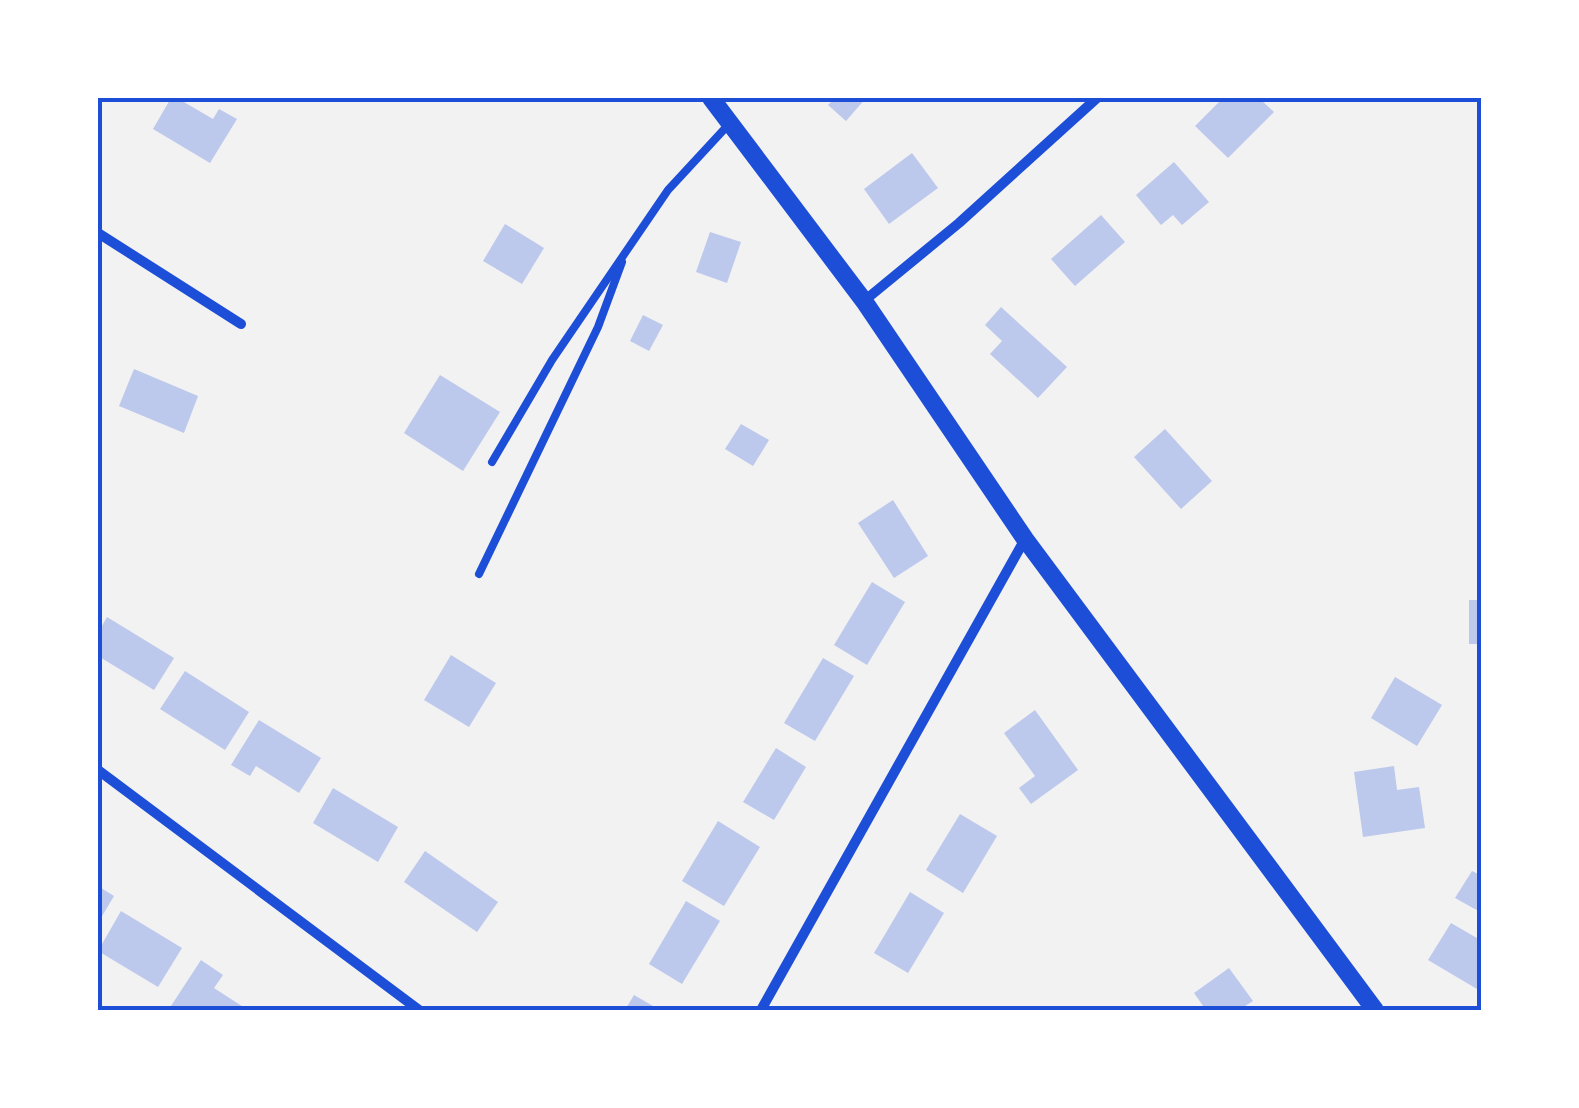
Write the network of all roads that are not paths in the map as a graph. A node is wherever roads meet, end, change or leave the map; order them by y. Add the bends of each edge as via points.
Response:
1 (711, 98) edge
2 (1097, 98) edge
3 (730, 123) junction
4 (98, 232) edge
5 (628, 249) junction
6 (864, 301) junction
7 (241, 324) dead end
8 (492, 462) dead end
9 (1025, 539) junction
10 (479, 574) dead end
11 (98, 770) edge
12 (419, 1010) edge
13 (761, 1010) edge
14 (1375, 1010) edge

1 - 3 street
2 - 6 street
3 - 5 lane via 668,190
3 - 6 street
4 - 7 street
5 - 8 lane
5 - 10 lane
6 - 9 street
9 - 13 street
9 - 14 street
11 - 12 street

